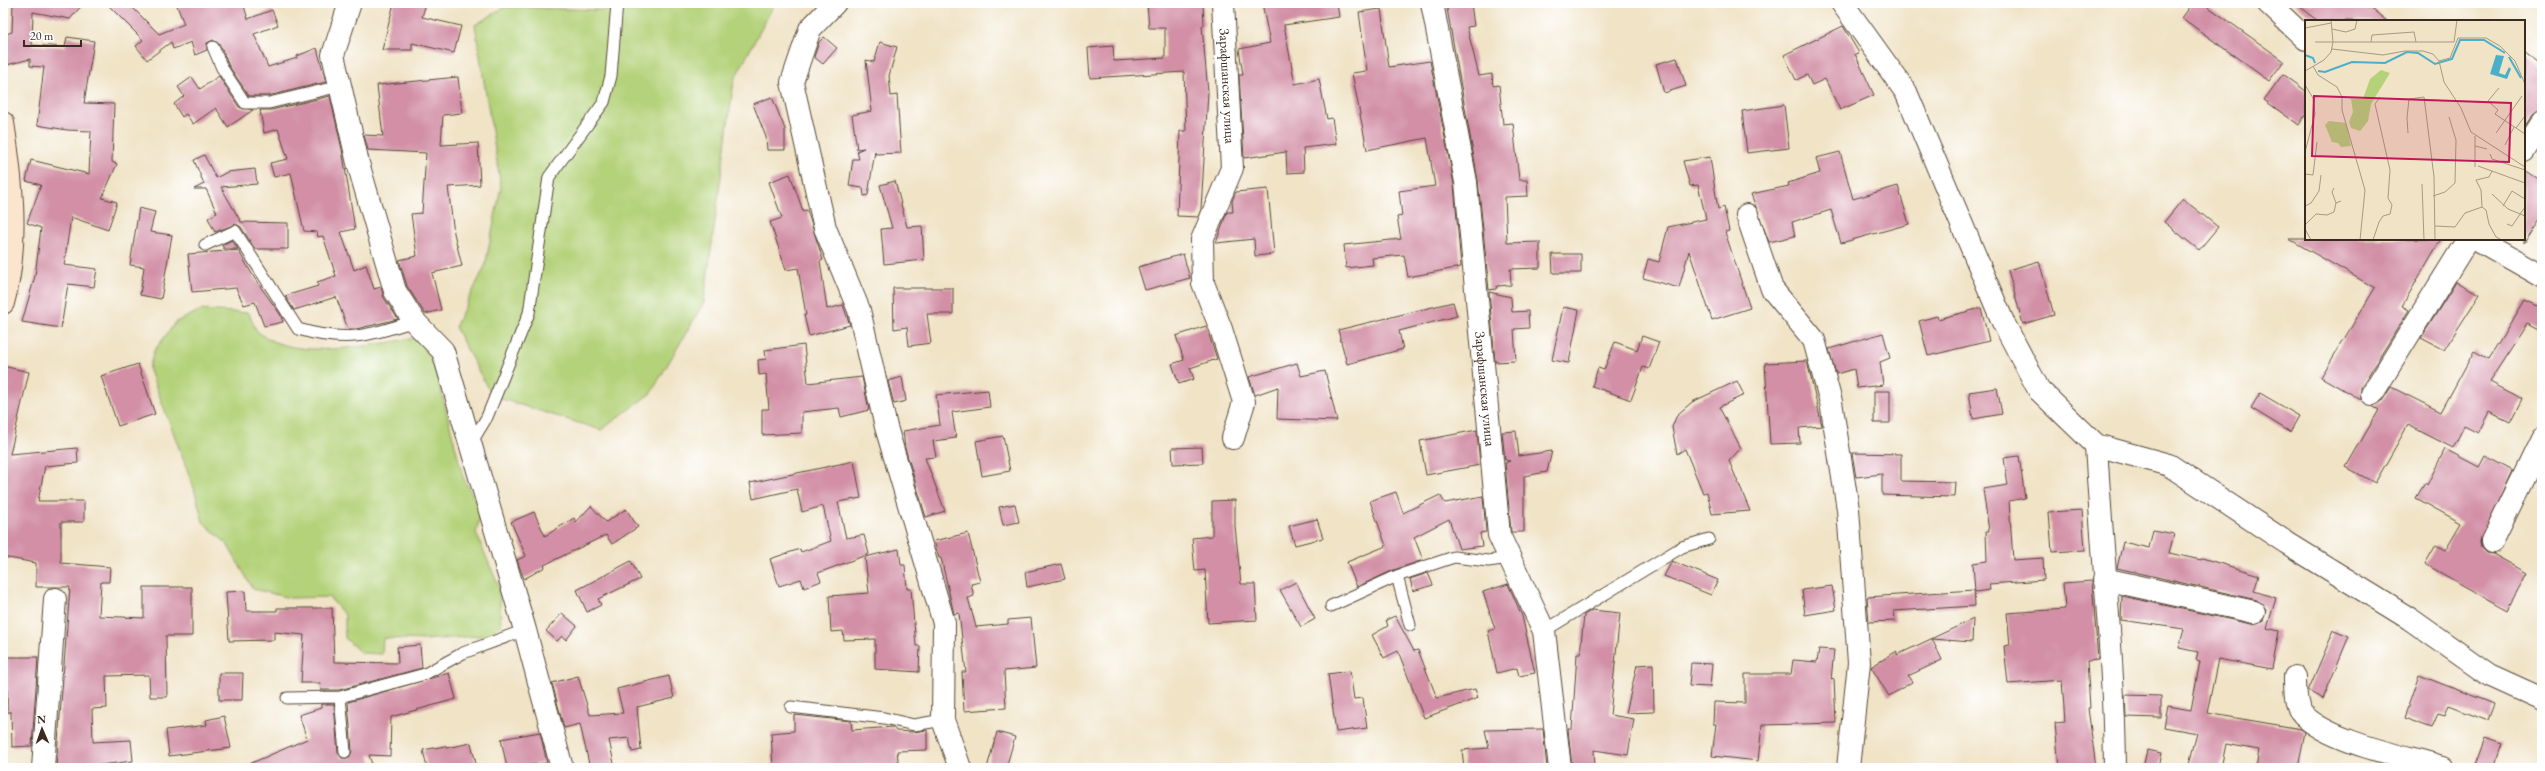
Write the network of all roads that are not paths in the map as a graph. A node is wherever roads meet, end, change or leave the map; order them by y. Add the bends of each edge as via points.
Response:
1 (350, 3) edge
2 (617, 3) edge
3 (835, 3) edge
4 (1223, 3) edge
5 (1432, 3) edge
6 (1842, 3) edge
7 (2268, 3) edge
8 (2305, 38) edge
9 (213, 47) dead end
10 (340, 86) junction
11 (2542, 122) edge
12 (3, 123) edge
13 (2525, 148) edge
14 (1747, 215) dead end
15 (2467, 240) edge
16 (2479, 240) edge
17 (205, 245) dead end
18 (2542, 276) edge
19 (3, 303) edge
20 (414, 321) junction
21 (2372, 394) dead end
22 (1233, 438) dead end
23 (2542, 439) edge
24 (470, 445) junction
25 (2096, 445) junction
26 (1709, 538) dead end
27 (2492, 542) dead end
28 (1510, 558) junction
29 (1397, 576) junction
30 (2104, 578) junction
31 (55, 599) dead end
32 (1331, 606) dead end
33 (2254, 612) dead end
34 (1410, 625) dead end
35 (525, 630) junction
36 (1544, 631) junction
37 (2295, 677) dead end
38 (340, 697) junction
39 (287, 698) dead end
40 (2542, 699) edge
41 (791, 707) dead end
42 (943, 720) junction
43 (345, 752) dead end
44 (43, 768) edge
45 (562, 768) edge
46 (960, 768) edge
47 (1560, 768) edge
48 (1848, 768) edge
49 (2115, 768) edge
50 (2442, 768) edge

1 - 10 street via 333,55
2 - 24 lane via 611,76 604,102 549,177 529,313 487,417
3 - 42 street via 810,29 792,82 824,228 859,310 886,427 944,623
4 - 22 street, Зарафшанская улица via 1232,168 1202,240 1204,283 1222,329 1244,402
5 - 28 street, Зарафшанская улица via 1466,182 1499,535
6 - 25 street via 1906,92 2003,322 2039,390
7 - 8 street
9 - 10 lane via 222,68 245,103 269,103
10 - 20 street via 358,163 395,291
11 - 13 street
12 - 19 main road via 12,237
14 - 48 street via 1772,289 1814,340 1831,402 1848,509 1859,663
15 - 21 street
16 - 18 street
17 - 20 lane via 235,231 298,329 322,336 351,337 374,334
20 - 24 street via 443,351
23 - 27 street
24 - 35 street
25 - 30 street
25 - 40 street via 2169,464 2287,543 2410,619 2489,675
26 - 36 lane via 1682,547
28 - 29 lane via 1488,561 1454,557
28 - 36 street, Зарафшанская улица
29 - 32 lane
29 - 34 lane
30 - 33 street
30 - 49 street via 2114,690
31 - 44 street
35 - 38 lane via 463,653 425,674
35 - 45 street
36 - 47 street, Зарафшанская улица
37 - 50 street via 2294,689 2302,714 2332,734
38 - 39 lane
38 - 43 lane
41 - 42 lane via 914,724
42 - 46 street

